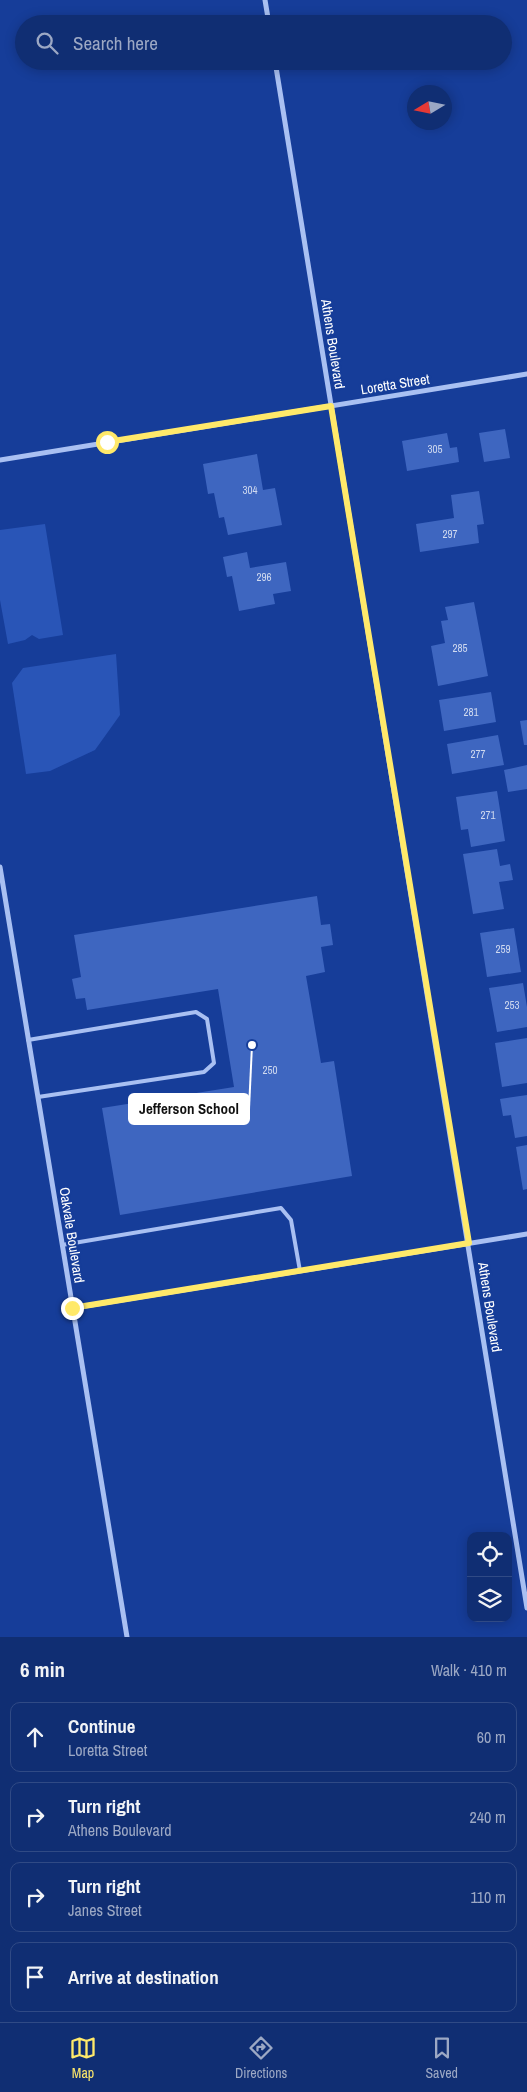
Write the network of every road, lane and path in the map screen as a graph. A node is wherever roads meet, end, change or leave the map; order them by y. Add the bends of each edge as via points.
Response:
1 (265, 0) edge
2 (268, 15) edge
3 (276, 70) edge
4 (527, 374) edge
5 (331, 406) junction
6 (0, 460) edge
7 (0, 866) edge
8 (28, 1040) junction
9 (38, 1097) junction
10 (527, 1234) edge
11 (469, 1243) junction
12 (62, 1245) junction
13 (300, 1271) junction
14 (72, 1308) junction
15 (527, 1608) edge
16 (127, 1637) edge

1 - 2 street
3 - 5 street, Athens Boulevard
4 - 5 street, Loretta Street
5 - 6 street, Loretta Street
5 - 11 street, Athens Boulevard
7 - 8 street, Oakvale Boulevard
8 - 9 street, Oakvale Boulevard
8 - 9 lane via 196,1012 206,1019 208,1028 214,1063 204,1072
9 - 12 street, Oakvale Boulevard
10 - 11 street
11 - 13 street
11 - 15 street, Athens Boulevard
12 - 13 lane via 281,1208 292,1220
12 - 14 street, Oakvale Boulevard
13 - 14 street
14 - 16 street, Oakvale Boulevard

